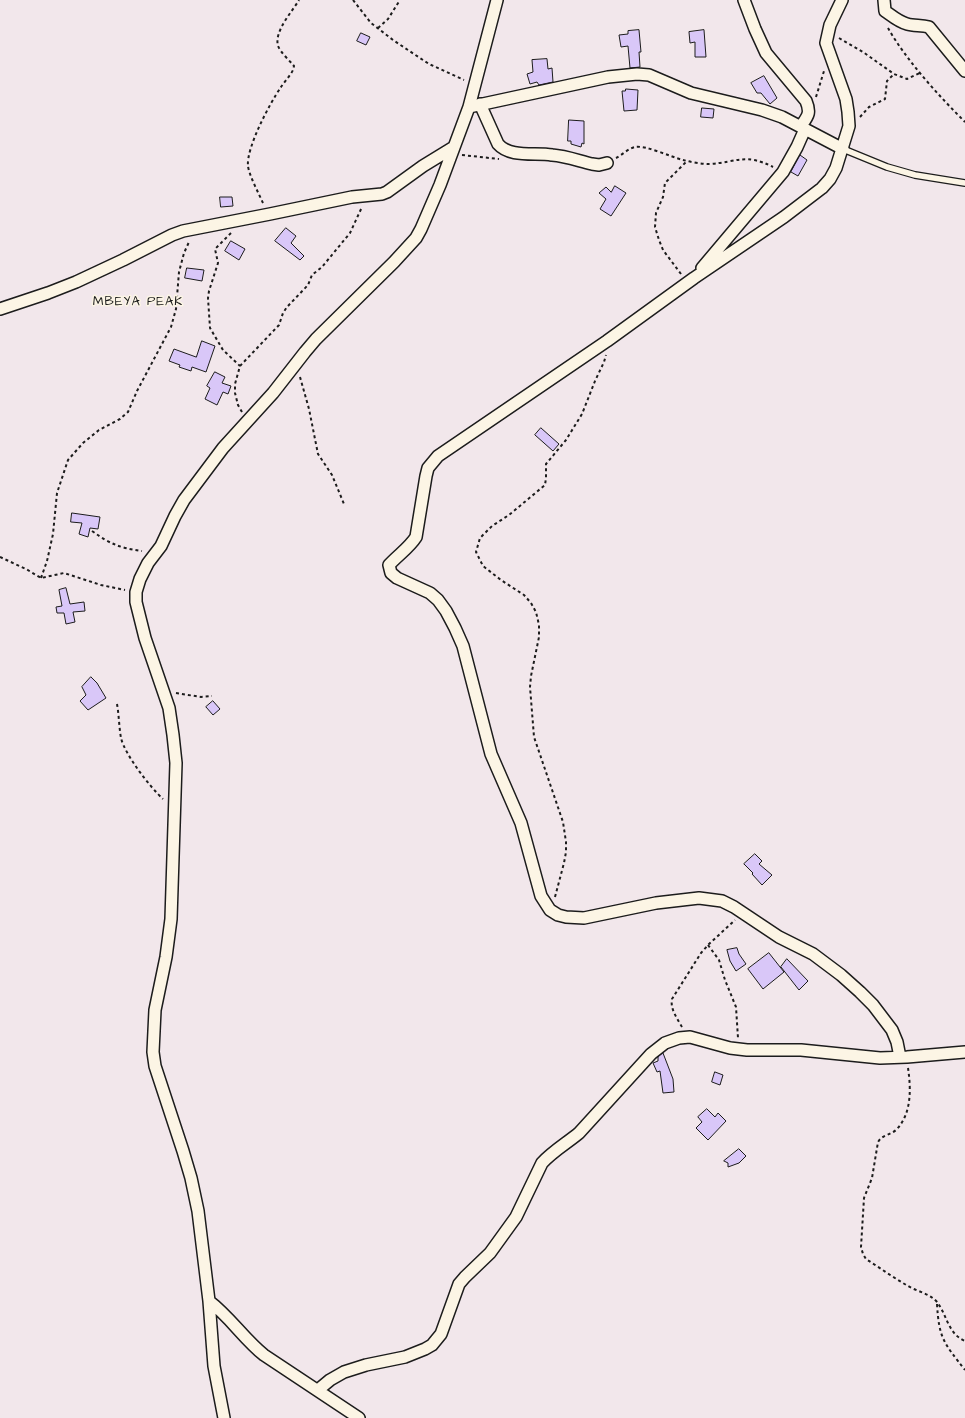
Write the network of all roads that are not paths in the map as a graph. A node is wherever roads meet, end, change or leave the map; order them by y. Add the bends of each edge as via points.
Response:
1 (497, 0) edge
2 (744, 0) edge
3 (842, 0) edge
4 (884, 6) edge
5 (965, 70) edge
6 (480, 104) junction
7 (469, 107) junction
8 (803, 128) junction
9 (843, 149) junction
10 (453, 151) junction
11 (606, 163) road end
12 (965, 183) edge
13 (691, 280) junction
14 (0, 309) edge
15 (965, 1052) edge
16 (903, 1057) junction
17 (209, 1302) junction
18 (318, 1390) junction
19 (224, 1418) edge
20 (359, 1418) edge

1 - 7 street
2 - 8 street via 766,54 806,101 810,113
3 - 9 street via 828,31 826,43 846,99 849,126
4 - 5 street via 897,20 929,28
6 - 7 street
6 - 8 street via 608,77 649,74 691,93 762,110
6 - 11 street via 501,148 517,153 552,155 592,164
7 - 10 street
8 - 9 street
8 - 13 street via 798,147 783,172
9 - 12 lane via 908,173
9 - 13 street via 836,168 822,188
10 - 14 street via 423,166 387,192 195,228 172,235 76,282
10 - 17 street via 416,238 316,339 273,393 223,448 174,516 160,546 148,563 136,592 145,638 169,708 175,747 171,919 155,1010 153,1052 155,1066 191,1178 198,1211
13 - 16 street via 607,341 438,456 428,468 416,537 389,565 391,573 430,592 446,610 455,628 463,646 491,754 521,823 542,896 550,910 566,917 584,918 656,903 699,898 722,901 778,937 824,962 860,992 892,1030
15 - 16 street
16 - 18 street via 860,1057 800,1050 739,1049 687,1037 672,1040 657,1048 579,1133 542,1162 516,1217 490,1253 459,1284 441,1334 432,1345 404,1357 366,1364 344,1372
17 - 18 street via 252,1346
17 - 19 street via 214,1366
18 - 20 street

